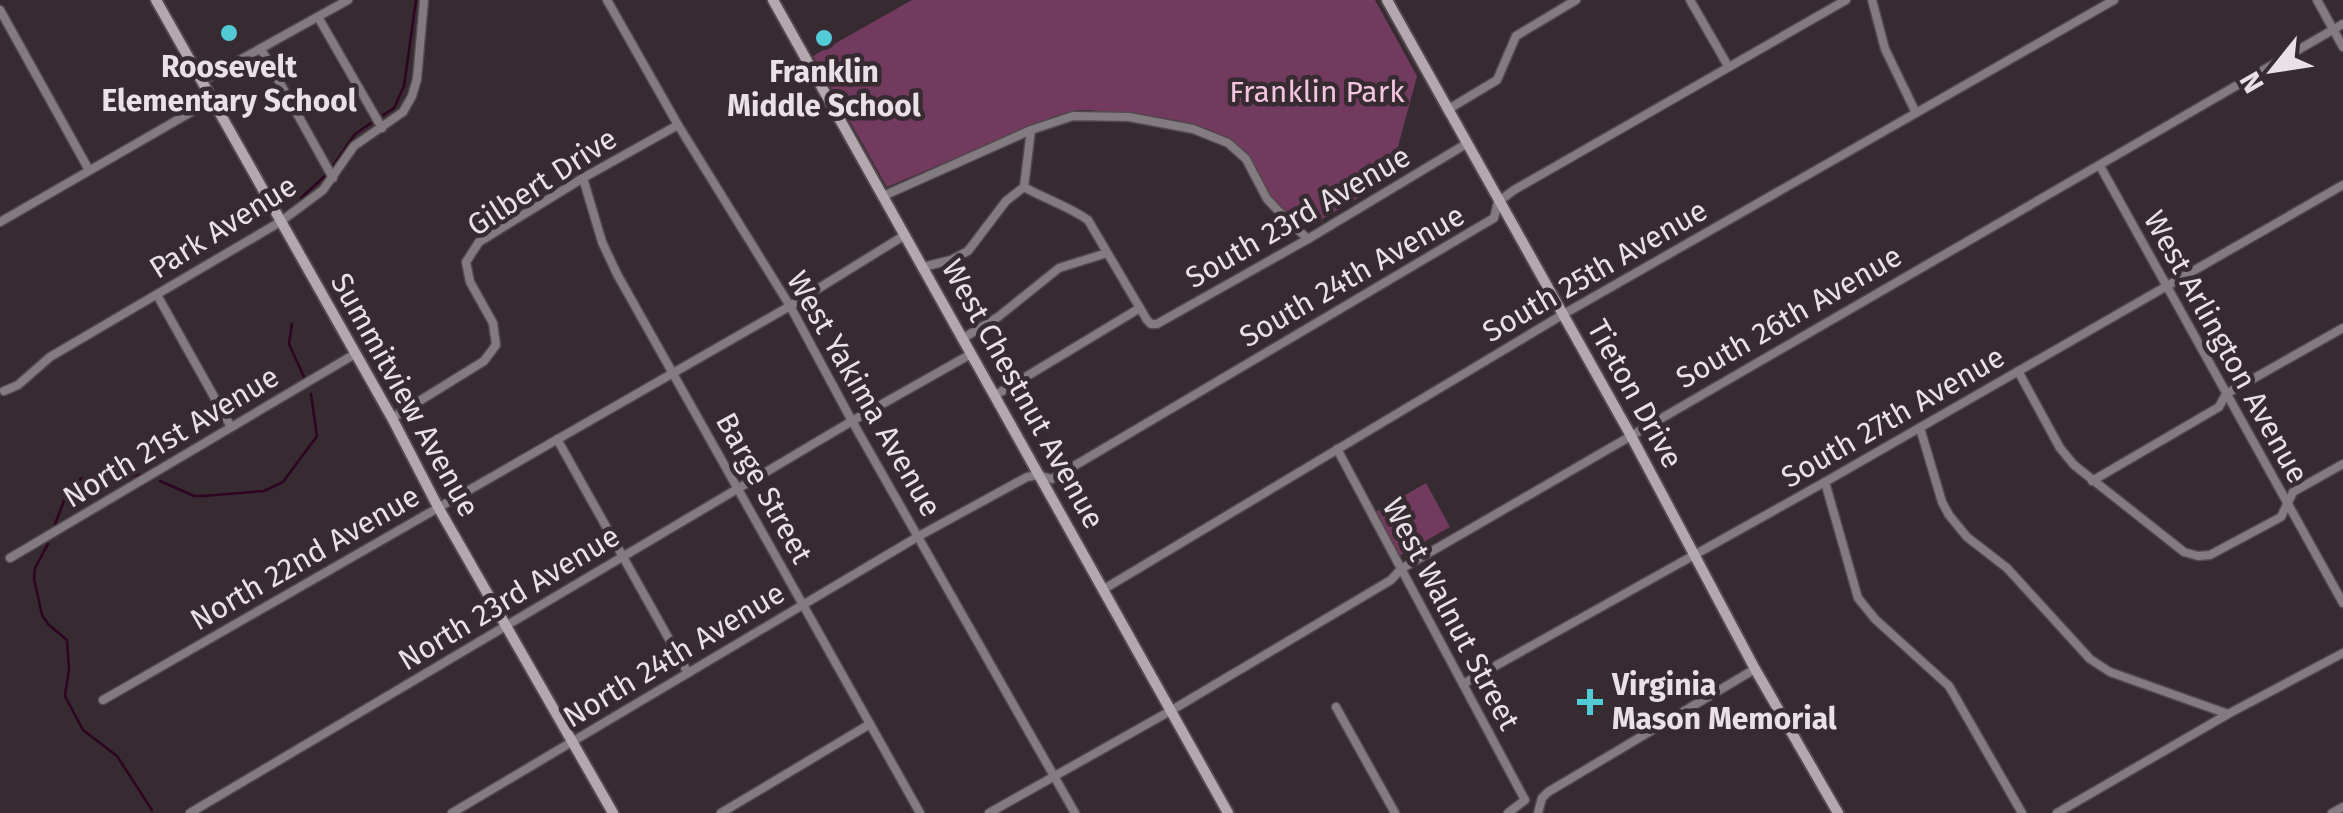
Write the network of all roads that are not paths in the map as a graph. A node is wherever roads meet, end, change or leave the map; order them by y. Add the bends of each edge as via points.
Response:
1 (156, 0) edge
2 (348, 0) edge
3 (424, 0) edge
4 (608, 0) edge
5 (774, 0) edge
6 (1387, 0) edge
7 (1576, 0) edge
8 (1690, 0) edge
9 (1846, 0) edge
10 (1872, 0) edge
11 (2114, 0) edge
12 (2316, 0) edge
13 (0, 10) edge
14 (318, 17) junction
15 (2343, 24) edge
16 (2333, 30) junction
17 (2343, 48) edge
18 (262, 49) junction
19 (1728, 66) junction
20 (202, 81) junction
21 (212, 100) junction
22 (1447, 110) junction
23 (1916, 113) junction
24 (678, 125) junction
25 (382, 128) junction
26 (1031, 130) junction
27 (1466, 144) junction
28 (2100, 166) junction
29 (89, 170) junction
30 (331, 174) junction
31 (583, 178) junction
32 (2343, 185) edge
33 (1024, 188) junction
34 (883, 196) junction
35 (1498, 202) junction
36 (0, 222) edge
37 (280, 222) junction
38 (904, 234) junction
39 (1308, 239) junction
40 (1107, 253) junction
41 (923, 267) junction
42 (2166, 286) junction
43 (157, 295) junction
44 (790, 306) junction
45 (1140, 308) junction
46 (1562, 315) junction
47 (2343, 328) edge
48 (962, 339) junction
49 (355, 354) junction
50 (971, 354) junction
51 (2018, 372) junction
52 (672, 373) junction
53 (4, 391) dead end
54 (2226, 394) junction
55 (994, 396) junction
56 (392, 418) junction
57 (852, 421) junction
58 (231, 427) junction
59 (1920, 428) junction
60 (1630, 434) junction
61 (557, 439) junction
62 (1336, 449) junction
63 (2343, 464) edge
64 (1038, 475) junction
65 (2092, 481) junction
66 (1825, 482) junction
67 (739, 488) junction
68 (2288, 504) junction
69 (438, 507) junction
70 (918, 536) junction
71 (1695, 554) junction
72 (624, 556) junction
73 (10, 558) dead end
74 (1401, 568) junction
75 (1104, 589) junction
76 (2343, 603) edge
77 (803, 605) junction
78 (507, 625) junction
79 (2343, 652) edge
80 (1755, 669) junction
81 (688, 673) junction
82 (1463, 684) junction
83 (103, 700) dead end
84 (1336, 707) dead end
85 (1172, 710) junction
86 (2228, 714) junction
87 (870, 724) junction
88 (572, 742) junction
89 (1055, 777) junction
90 (2343, 807) edge
91 (1538, 809) edge
92 (190, 813) edge
93 (452, 813) edge
94 (613, 813) edge
95 (721, 813) edge
96 (920, 813) edge
97 (989, 813) edge
98 (1076, 813) edge
99 (1228, 813) edge
100 (1395, 813) edge
101 (1508, 813) edge
102 (1838, 813) edge
103 (2022, 813) edge
104 (2058, 813) edge
105 (2332, 813) edge

1 - 20 main road, Summitview Avenue
2 - 14 street
3 - 25 street, Park Avenue via 412,96 404,112
4 - 24 street, West Yakima Avenue
5 - 34 main road, West Chestnut Avenue
6 - 22 main road, Tieton Drive
7 - 22 street via 1516,36 1497,80
8 - 19 street
9 - 19 street, South 24th Avenue
10 - 23 street via 1885,49
11 - 23 street, South 25th Avenue
12 - 16 street
13 - 29 street
14 - 18 street
14 - 25 street
15 - 16 street, South 26th Avenue
16 - 17 street
16 - 28 street, South 26th Avenue
18 - 20 street
18 - 30 street
19 - 35 street, South 24th Avenue
20 - 21 main road, Summitview Avenue
21 - 29 street
21 - 37 main road, Summitview Avenue
22 - 27 main road, Tieton Drive
23 - 46 street, South 25th Avenue
24 - 31 street, Gilbert Drive
24 - 44 street, West Yakima Avenue
25 - 30 street, Park Avenue via 354,146
26 - 33 street
26 - 34 street
26 - 39 street via 1073,116 1193,128 1228,143 1246,160 1268,199
27 - 35 main road, Tieton Drive
27 - 39 street, South 23rd Avenue
28 - 42 street, West Arlington Avenue
28 - 60 street, South 26th Avenue
29 - 36 street
30 - 37 street, Park Avenue via 309,203
31 - 52 street, Barge Street via 602,242
31 - 56 street, Gilbert Drive via 479,242 466,262 496,345 484,361
32 - 42 street, South 27th Avenue
33 - 40 street via 1088,220
33 - 41 street via 968,251
34 - 38 main road, West Chestnut Avenue
35 - 46 main road, Tieton Drive
35 - 64 street, South 24th Avenue via 1494,218 1052,479
37 - 43 street, Park Avenue
37 - 49 main road, Summitview Avenue
38 - 41 main road, West Chestnut Avenue
38 - 44 street, North 22nd Avenue
39 - 45 street, South 23rd Avenue via 1157,324
40 - 45 street
40 - 48 street via 1060,268
41 - 48 main road, West Chestnut Avenue
42 - 51 street, South 27th Avenue
42 - 54 street, West Arlington Avenue
43 - 53 street, Park Avenue via 50,356
43 - 58 street
44 - 52 street, North 22nd Avenue
44 - 57 street, West Yakima Avenue
45 - 55 street
46 - 60 main road, Tieton Drive
46 - 62 street, South 25th Avenue
47 - 54 street
48 - 50 main road, West Chestnut Avenue
49 - 56 main road, Summitview Avenue
49 - 58 street, North 21st Avenue
50 - 55 main road, West Chestnut Avenue
50 - 57 street
51 - 59 street, South 27th Avenue
51 - 65 street via 2060,448
52 - 61 street, North 22nd Avenue
52 - 67 street, Barge Street
54 - 65 street via 2218,408
54 - 68 street, West Arlington Avenue
55 - 64 main road, West Chestnut Avenue
56 - 69 main road, Summitview Avenue
57 - 67 street, North 23rd Avenue
57 - 70 street, West Yakima Avenue
58 - 73 street, North 21st Avenue
59 - 66 street, South 27th Avenue
59 - 86 street via 1949,515 2090,658 2110,672
60 - 71 main road, Tieton Drive
60 - 74 street, South 26th Avenue
61 - 69 street, North 22nd Avenue
61 - 72 street
62 - 74 street, West Walnut Street
62 - 75 street, South 25th Avenue
63 - 68 street via 2293,492
64 - 70 street, South 24th Avenue
64 - 75 main road, West Chestnut Avenue
65 - 68 street via 2172,544 2198,556 2281,517
66 - 71 street, South 27th Avenue
66 - 103 street via 1858,598 1949,686
67 - 72 street, North 23rd Avenue
67 - 77 street, Barge Street
68 - 76 street, West Arlington Avenue
69 - 78 main road, Summitview Avenue
69 - 83 street, North 22nd Avenue
70 - 77 street, North 24th Avenue
70 - 89 street, West Yakima Avenue
71 - 80 main road, Tieton Drive
71 - 82 street, South 27th Avenue
72 - 78 street, North 23rd Avenue
72 - 81 street
74 - 82 street, West Walnut Street
74 - 85 street, South 26th Avenue
75 - 85 main road, West Chestnut Avenue
77 - 81 street, North 24th Avenue
77 - 87 street, Barge Street
78 - 88 main road, Summitview Avenue
78 - 92 street, North 23rd Avenue
79 - 86 street
80 - 91 street via 1563,782
80 - 102 main road, Tieton Drive
81 - 88 street, North 24th Avenue
82 - 101 street, West Walnut Street via 1525,800
84 - 100 street
85 - 89 street, South 26th Avenue
85 - 99 main road, West Chestnut Avenue
86 - 104 street
87 - 95 street
87 - 96 street, Barge Street
88 - 93 street, North 24th Avenue
88 - 94 main road, Summitview Avenue
89 - 97 street, South 26th Avenue
89 - 98 street, West Yakima Avenue
90 - 105 street

